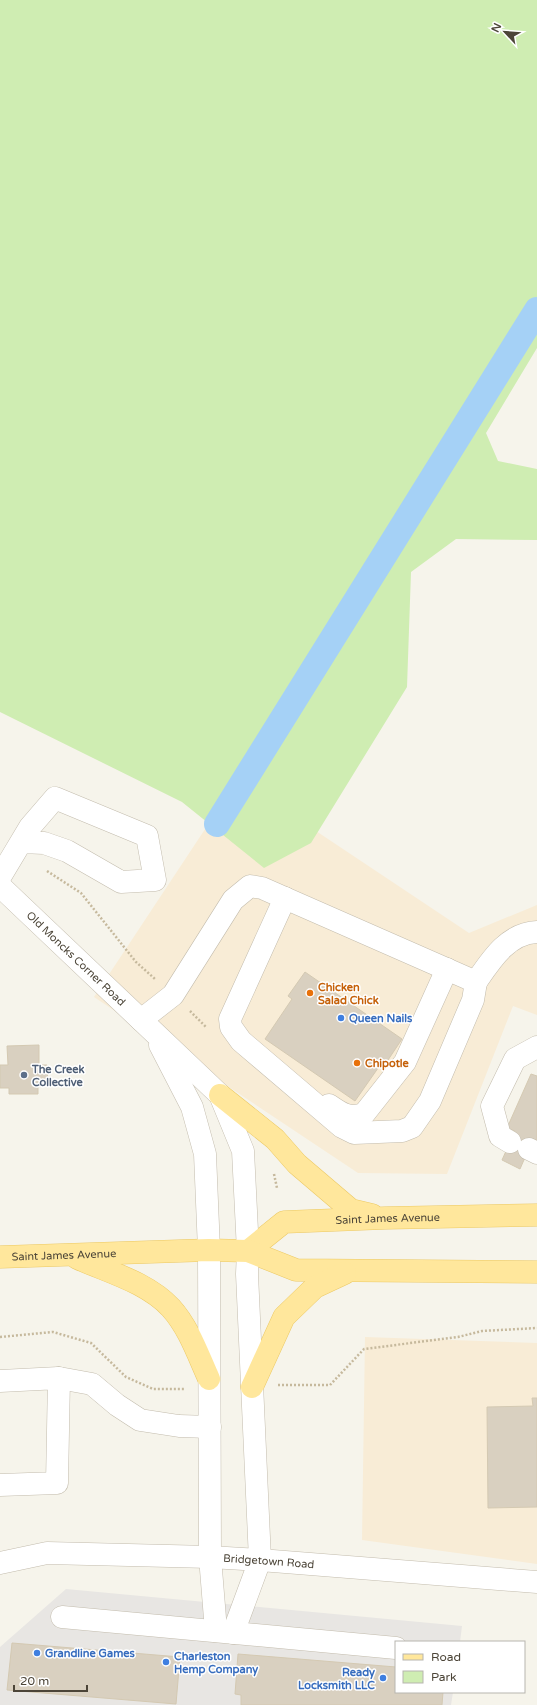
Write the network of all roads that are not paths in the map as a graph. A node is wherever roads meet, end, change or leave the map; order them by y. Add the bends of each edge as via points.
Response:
1 (21, 842) junction
2 (0, 877) edge
3 (0, 886) edge
4 (285, 898) junction
5 (537, 932) edge
6 (447, 969) junction
7 (476, 982) junction
8 (231, 1023) junction
9 (147, 1025) junction
10 (537, 1047) edge
11 (220, 1095) junction
12 (525, 1148) edge
13 (537, 1216) edge
14 (385, 1218) junction
15 (209, 1250) junction
16 (248, 1251) junction
17 (72, 1256) junction
18 (0, 1257) edge
19 (349, 1271) junction
20 (537, 1272) edge
21 (59, 1378) junction
22 (209, 1379) junction
23 (0, 1381) edge
24 (252, 1386) junction
25 (210, 1427) junction
26 (0, 1485) edge
27 (210, 1557) junction
28 (260, 1560) junction
29 (0, 1562) edge
30 (537, 1582) edge
31 (62, 1617) dead end
32 (224, 1632) junction
33 (395, 1648) edge

1 - 1 street via 30,827 55,798 146,836 154,880 121,882 67,851 44,843
1 - 2 street
3 - 9 street, Old Moncks Corner Road
4 - 6 street
4 - 8 street
4 - 9 street via 250,886 233,900 173,995
5 - 7 street via 516,937 492,959
6 - 7 street
6 - 8 street via 405,1062 364,1114 355,1117 342,1113 319,1098
7 - 8 street via 473,1000 430,1101 412,1126 402,1130 354,1133 342,1127 241,1041
9 - 11 street, Old Moncks Corner Road
9 - 15 street via 192,1107 205,1154
10 - 12 street via 515,1059 492,1106 500,1136
11 - 14 main road via 275,1139 297,1164 351,1210
11 - 16 street via 243,1151
13 - 14 main road, Saint James Avenue
14 - 16 main road, Saint James Avenue via 284,1222
15 - 16 main road, Saint James Avenue
15 - 17 main road, Saint James Avenue
15 - 22 street
16 - 19 main road, Saint James Avenue via 296,1270
16 - 24 street
17 - 18 main road, Saint James Avenue
17 - 22 main road via 149,1289 171,1308 189,1334
19 - 20 main road, Saint James Avenue
19 - 24 main road via 315,1287 284,1317
21 - 23 street
21 - 25 street via 92,1384 140,1420 179,1426
21 - 26 street via 57,1483
22 - 25 street
24 - 28 street
25 - 27 street
27 - 28 street, Bridgetown Road
27 - 29 street, Bridgetown Road via 47,1553
27 - 32 street
28 - 30 street, Bridgetown Road
28 - 32 street
31 - 32 street
32 - 33 street

